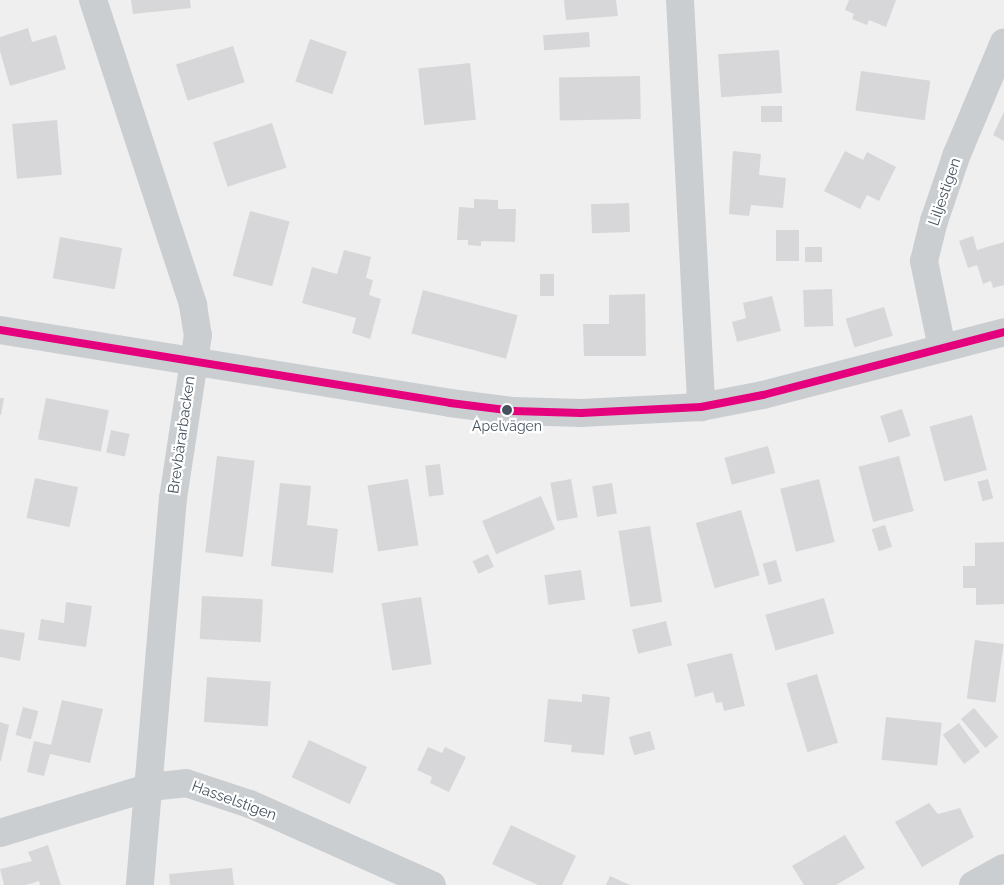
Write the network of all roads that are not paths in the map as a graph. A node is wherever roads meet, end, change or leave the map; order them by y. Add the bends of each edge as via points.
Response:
1 (93, 0) edge
2 (680, 0) edge
3 (1004, 42) edge
4 (0, 330) edge
5 (1004, 332) edge
6 (942, 348) junction
7 (192, 361) junction
8 (701, 407) junction
9 (150, 787) junction
10 (0, 833) edge
11 (1004, 868) edge
12 (140, 885) edge
13 (432, 885) edge
14 (973, 885) edge

1 - 7 street, Brevbärarbacken via 193,305 198,335
2 - 8 street
3 - 6 street, Liljestigen via 958,154 934,221 924,261
4 - 7 street
5 - 6 street
6 - 8 street via 763,396
7 - 8 street via 513,411 581,413
7 - 9 street, Brevbärarbacken via 173,498
9 - 10 street, Hasselstigen
9 - 12 street, Brevbärarbacken
9 - 13 street, Hasselstigen via 186,783 250,804
11 - 14 street

